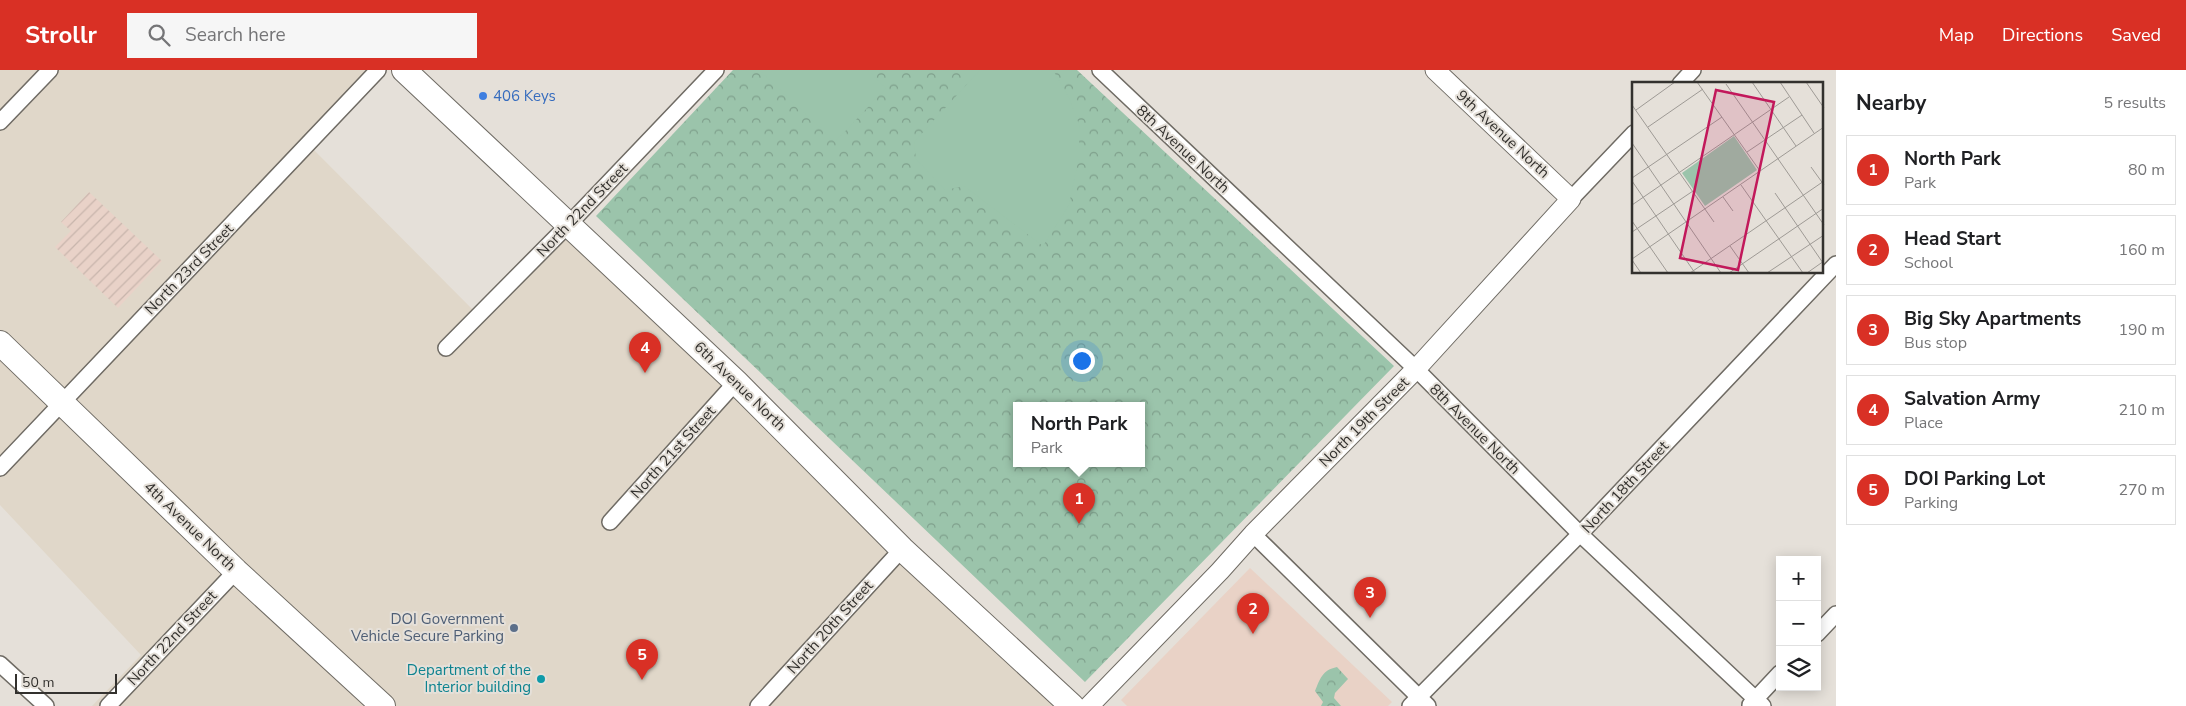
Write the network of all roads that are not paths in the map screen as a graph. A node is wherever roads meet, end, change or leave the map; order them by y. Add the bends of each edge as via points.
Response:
1 (50, 70) edge
2 (378, 70) edge
3 (404, 70) edge
4 (716, 70) edge
5 (1100, 70) edge
6 (1435, 70) edge
7 (1693, 70) edge
8 (1682, 82) edge
9 (0, 122) edge
10 (1632, 135) edge
11 (1571, 199) junction
12 (569, 224) junction
13 (1836, 264) edge
14 (0, 343) edge
15 (446, 348) dead end
16 (1416, 369) junction
17 (736, 382) junction
18 (62, 403) junction
19 (0, 468) edge
20 (610, 522) dead end
21 (1252, 534) junction
22 (1580, 534) junction
23 (902, 549) junction
24 (236, 570) junction
25 (1836, 614) edge
26 (1821, 630) edge
27 (0, 664) edge
28 (1776, 678) edge
29 (1419, 703) edge
30 (1756, 704) edge
31 (46, 706) edge
32 (108, 706) edge
33 (383, 706) edge
34 (758, 706) edge
35 (1072, 706) edge
36 (1089, 706) edge

1 - 9 street
2 - 18 street, North 23rd Street
3 - 12 main road, 6th Avenue North
4 - 12 street, North 22nd Street
5 - 16 street, 8th Avenue North
6 - 11 street, 9th Avenue North
7 - 8 street
10 - 11 street, North 19th Street
11 - 16 street, North 19th Street
12 - 15 street, North 22nd Street
12 - 17 main road, 6th Avenue North
13 - 22 street, North 18th Street
14 - 18 main road, 4th Avenue North
16 - 21 street, North 19th Street
16 - 22 street, 8th Avenue North
17 - 20 street, North 21st Street
17 - 23 main road, 6th Avenue North
18 - 19 street, North 23rd Street
18 - 24 main road, 4th Avenue North
21 - 29 street
21 - 36 street, North 19th Street
22 - 29 street, North 18th Street
22 - 30 street, 8th Avenue North
23 - 34 street, North 20th Street
23 - 35 main road, 6th Avenue North
24 - 32 street, North 22nd Street
24 - 33 main road, 4th Avenue North
25 - 26 street
27 - 31 street
28 - 30 street

